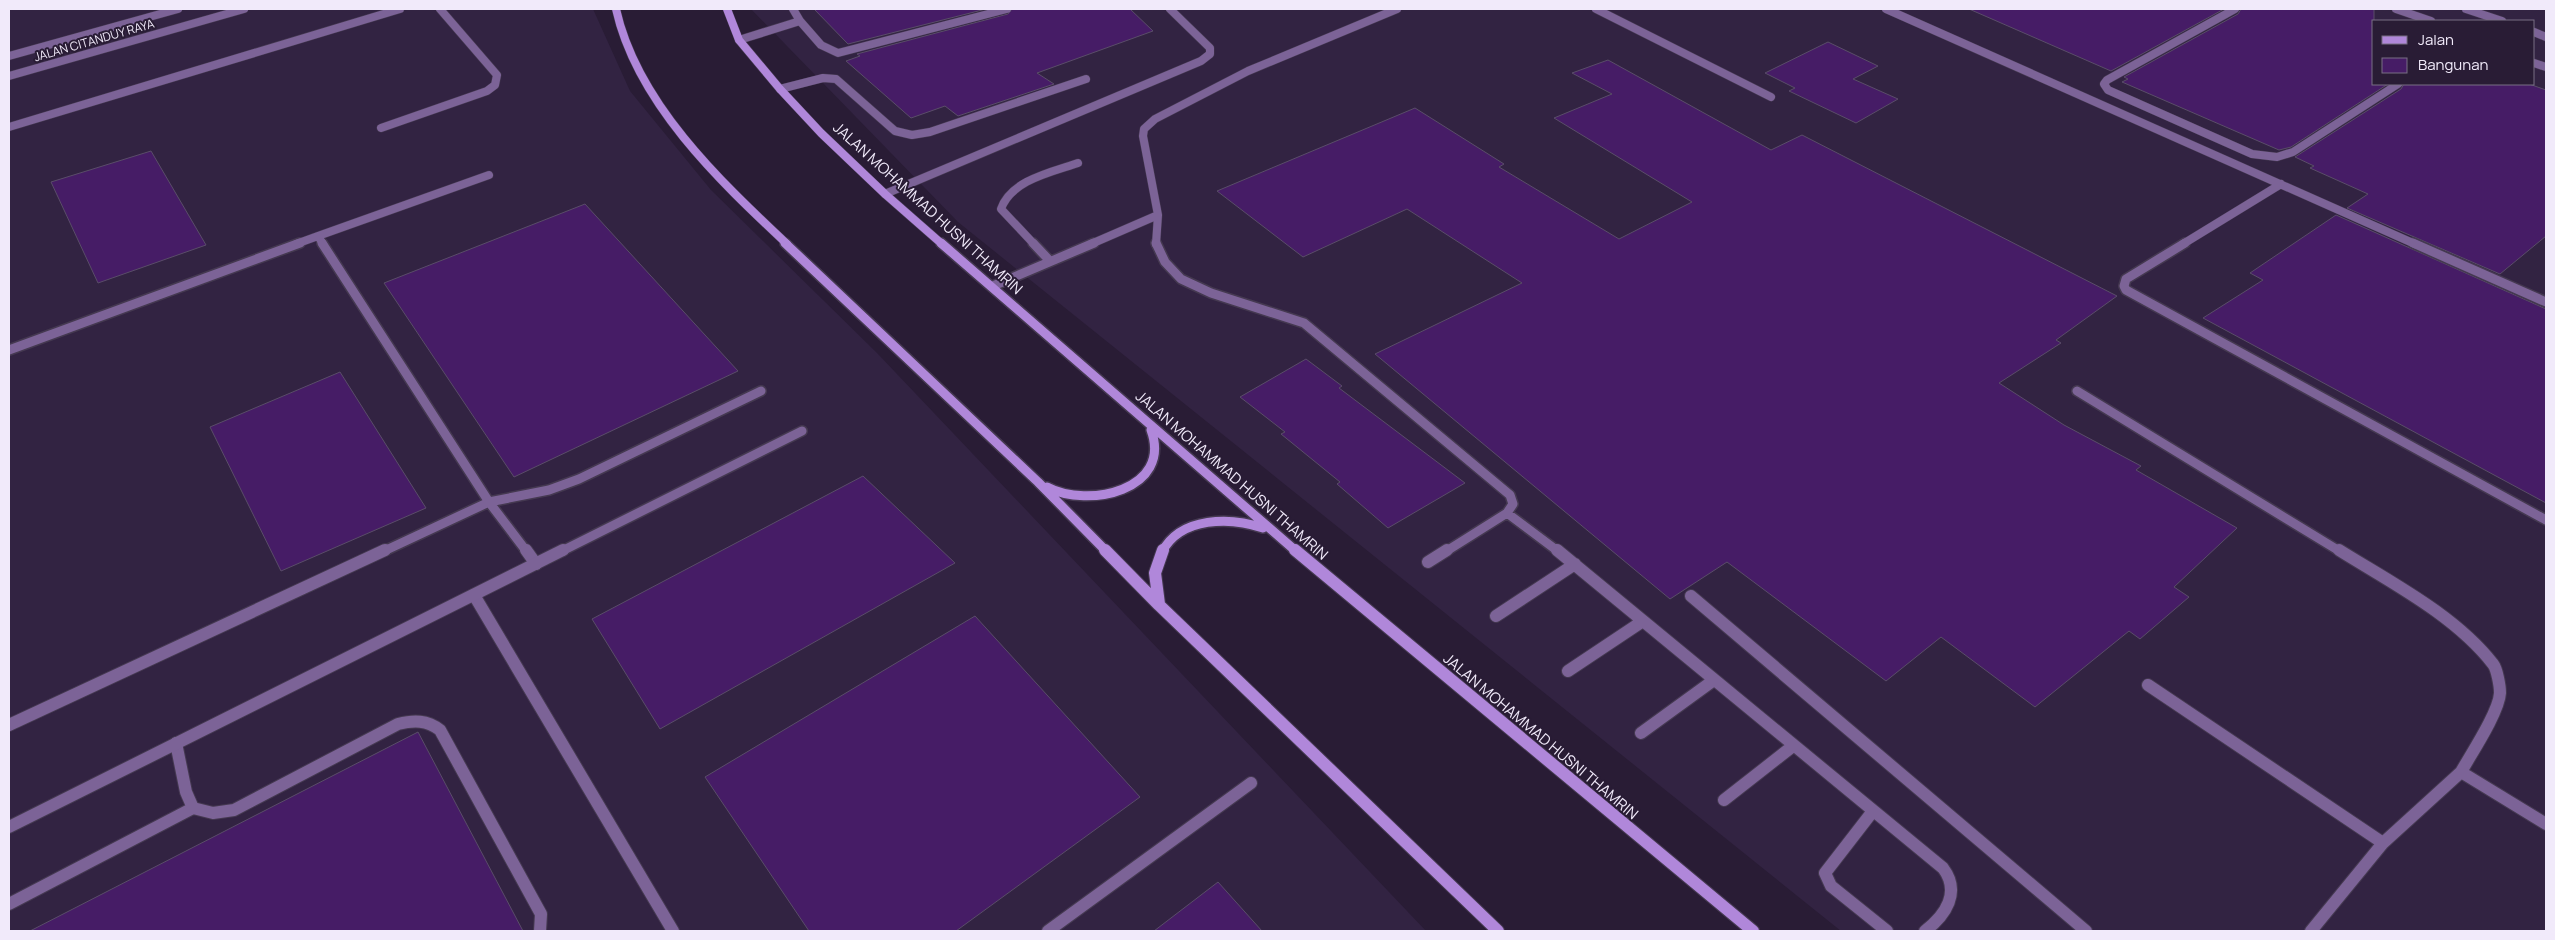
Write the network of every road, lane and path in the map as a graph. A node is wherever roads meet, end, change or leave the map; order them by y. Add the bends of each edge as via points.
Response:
1 (178, 9) edge
2 (244, 9) edge
3 (400, 9) edge
4 (440, 9) edge
5 (616, 9) edge
6 (727, 9) edge
7 (793, 9) edge
8 (1007, 9) edge
9 (1170, 9) edge
10 (1397, 9) edge
11 (1596, 9) edge
12 (1886, 9) edge
13 (2235, 9) edge
14 (2396, 9) edge
15 (2466, 9) edge
16 (800, 20) junction
17 (2428, 20) edge
18 (2499, 20) edge
19 (739, 40) junction
20 (9, 56) edge
21 (9, 76) edge
22 (1086, 79) dead end
23 (2396, 85) edge
24 (780, 89) junction
25 (1771, 97) dead end
26 (9, 127) edge
27 (381, 128) dead end
28 (1078, 163) dead end
29 (489, 175) dead end
30 (2281, 184) junction
31 (885, 194) junction
32 (1158, 215) junction
33 (318, 236) junction
34 (1050, 260) junction
35 (993, 286) junction
36 (2546, 302) edge
37 (9, 350) edge
38 (761, 391) dead end
39 (2077, 391) dead end
40 (1147, 423) junction
41 (802, 431) dead end
42 (1038, 482) junction
43 (489, 502) junction
44 (1507, 513) junction
45 (2546, 520) edge
46 (1273, 532) junction
47 (1428, 562) dead end
48 (536, 564) junction
49 (1575, 564) junction
50 (474, 595) junction
51 (1691, 596) dead end
52 (1159, 606) junction
53 (1496, 616) dead end
54 (1643, 621) junction
55 (1568, 671) dead end
56 (1714, 680) junction
57 (2148, 685) dead end
58 (9, 725) edge
59 (1641, 734) dead end
60 (176, 744) junction
61 (1793, 746) junction
62 (2461, 772) junction
63 (1252, 783) dead end
64 (1724, 800) dead end
65 (193, 808) junction
66 (1873, 811) junction
67 (2546, 824) edge
68 (9, 827) edge
69 (2383, 843) junction
70 (9, 904) edge
71 (670, 930) edge
72 (540, 931) edge
73 (1048, 931) edge
74 (1498, 931) edge
75 (1753, 931) edge
76 (1887, 931) edge
77 (1925, 931) edge
78 (2086, 931) edge
79 (2311, 931) edge

1 - 20 street, JALAN CITANDUY RAYA
2 - 21 street, JALAN CITANDUY RAYA
3 - 26 street
4 - 27 street via 497,75 495,85 487,91
5 - 42 street via 620,27 640,72 668,119 734,194
6 - 19 street, JALAN MOHAMMAD HUSNI THAMRIN
7 - 16 street
8 - 16 street via 838,53 820,44
9 - 31 street via 1210,48 1207,57
10 - 32 street via 1248,71 1155,119 1144,129 1143,136
11 - 25 street
12 - 30 street
13 - 23 street via 2104,84 2108,90 2252,154 2277,158 2293,152
14 - 17 street
15 - 18 street
16 - 19 street
19 - 24 street, JALAN MOHAMMAD HUSNI THAMRIN
22 - 24 street via 912,136 895,131 836,79 823,78
24 - 31 street, JALAN MOHAMMAD HUSNI THAMRIN
28 - 34 street via 1031,181 1005,197 1001,205 1001,209
29 - 33 street
30 - 36 street
30 - 45 street via 2126,279 2126,290
31 - 35 street, JALAN MOHAMMAD HUSNI THAMRIN
32 - 34 street
32 - 44 street via 1156,246 1181,279 1211,293 1304,323 1510,495 1513,504
33 - 37 street
33 - 43 street
34 - 35 street
35 - 40 street, JALAN MOHAMMAD HUSNI THAMRIN
38 - 43 street via 579,479 549,490
39 - 62 street via 2410,594 2453,624 2494,665 2500,693 2495,710
40 - 42 street via 1157,440 1156,460 1142,478 1118,492 1088,498 1060,494
40 - 46 street, JALAN MOHAMMAD HUSNI THAMRIN
41 - 48 street
42 - 52 street
43 - 48 street
43 - 58 street
44 - 47 street
44 - 49 street
46 - 52 street via 1252,523 1228,519 1204,522 1182,531 1165,545 1156,563 1154,582
46 - 75 street, JALAN MOHAMMAD HUSNI THAMRIN
48 - 50 street
49 - 53 street
49 - 54 street
50 - 60 street
50 - 71 street
51 - 78 street
52 - 74 street
54 - 55 street
54 - 56 street
56 - 59 street
56 - 61 street
57 - 69 street
60 - 65 street via 186,792
60 - 68 street
61 - 64 street
61 - 66 street
62 - 67 street
62 - 69 street
63 - 73 street
65 - 70 street
65 - 72 street via 219,814 234,810 398,724 412,720 433,724 440,730 541,914
66 - 76 street via 1825,873 1831,886
66 - 77 street via 1943,868 1952,882 1951,901 1937,923
69 - 79 street

